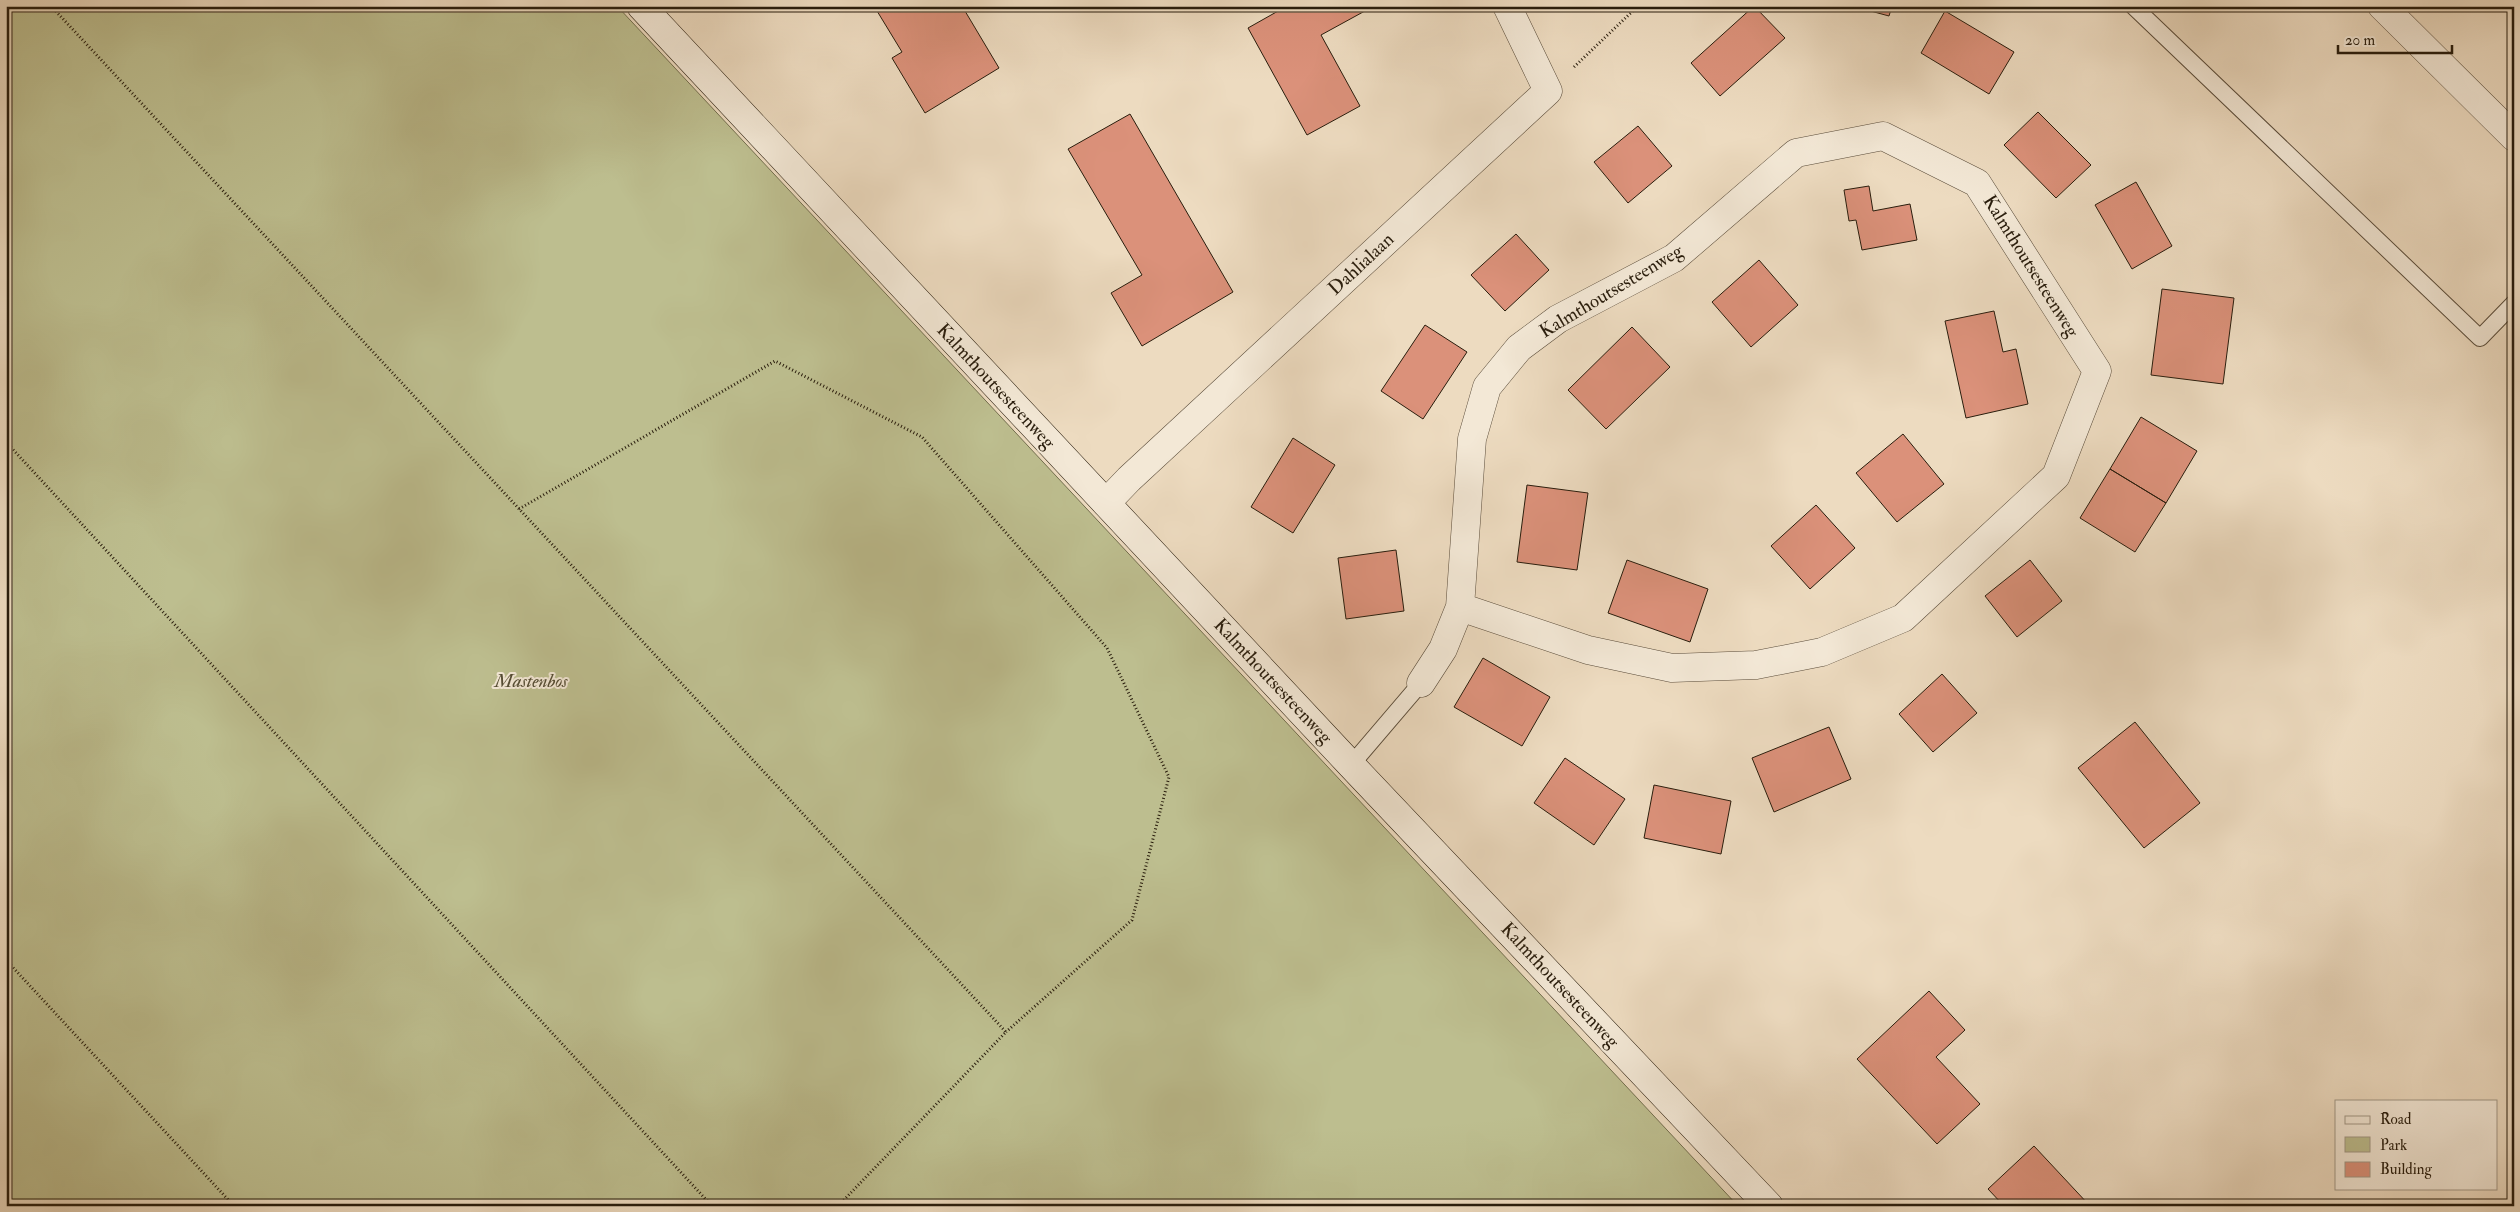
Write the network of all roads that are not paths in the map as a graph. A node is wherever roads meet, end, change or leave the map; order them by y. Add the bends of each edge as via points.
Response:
1 (641, 6) edge
2 (1507, 6) edge
3 (2133, 6) edge
4 (2382, 6) edge
5 (2514, 136) edge
6 (2514, 303) edge
7 (1106, 503) junction
8 (1460, 606) junction
9 (1421, 683) joint
10 (1351, 765) junction
11 (1768, 1206) edge

1 - 7 street, Kalmthoutsesteenweg
2 - 7 street, Dahlialaan via 1548,91
3 - 6 lane via 2480,338
4 - 5 street
7 - 10 street, Kalmthoutsesteenweg
8 - 8 street, Kalmthoutsesteenweg via 1472,439 1487,387 1518,348 1558,319 1674,258 1796,153 1883,136 1977,182 2097,371 2056,476 1903,618 1822,652 1756,665 1672,668 1588,650
8 - 9 street, Kalmthoutsesteenweg via 1443,649
9 - 10 lane, Kalmthoutsesteenweg
10 - 11 street, Kalmthoutsesteenweg

